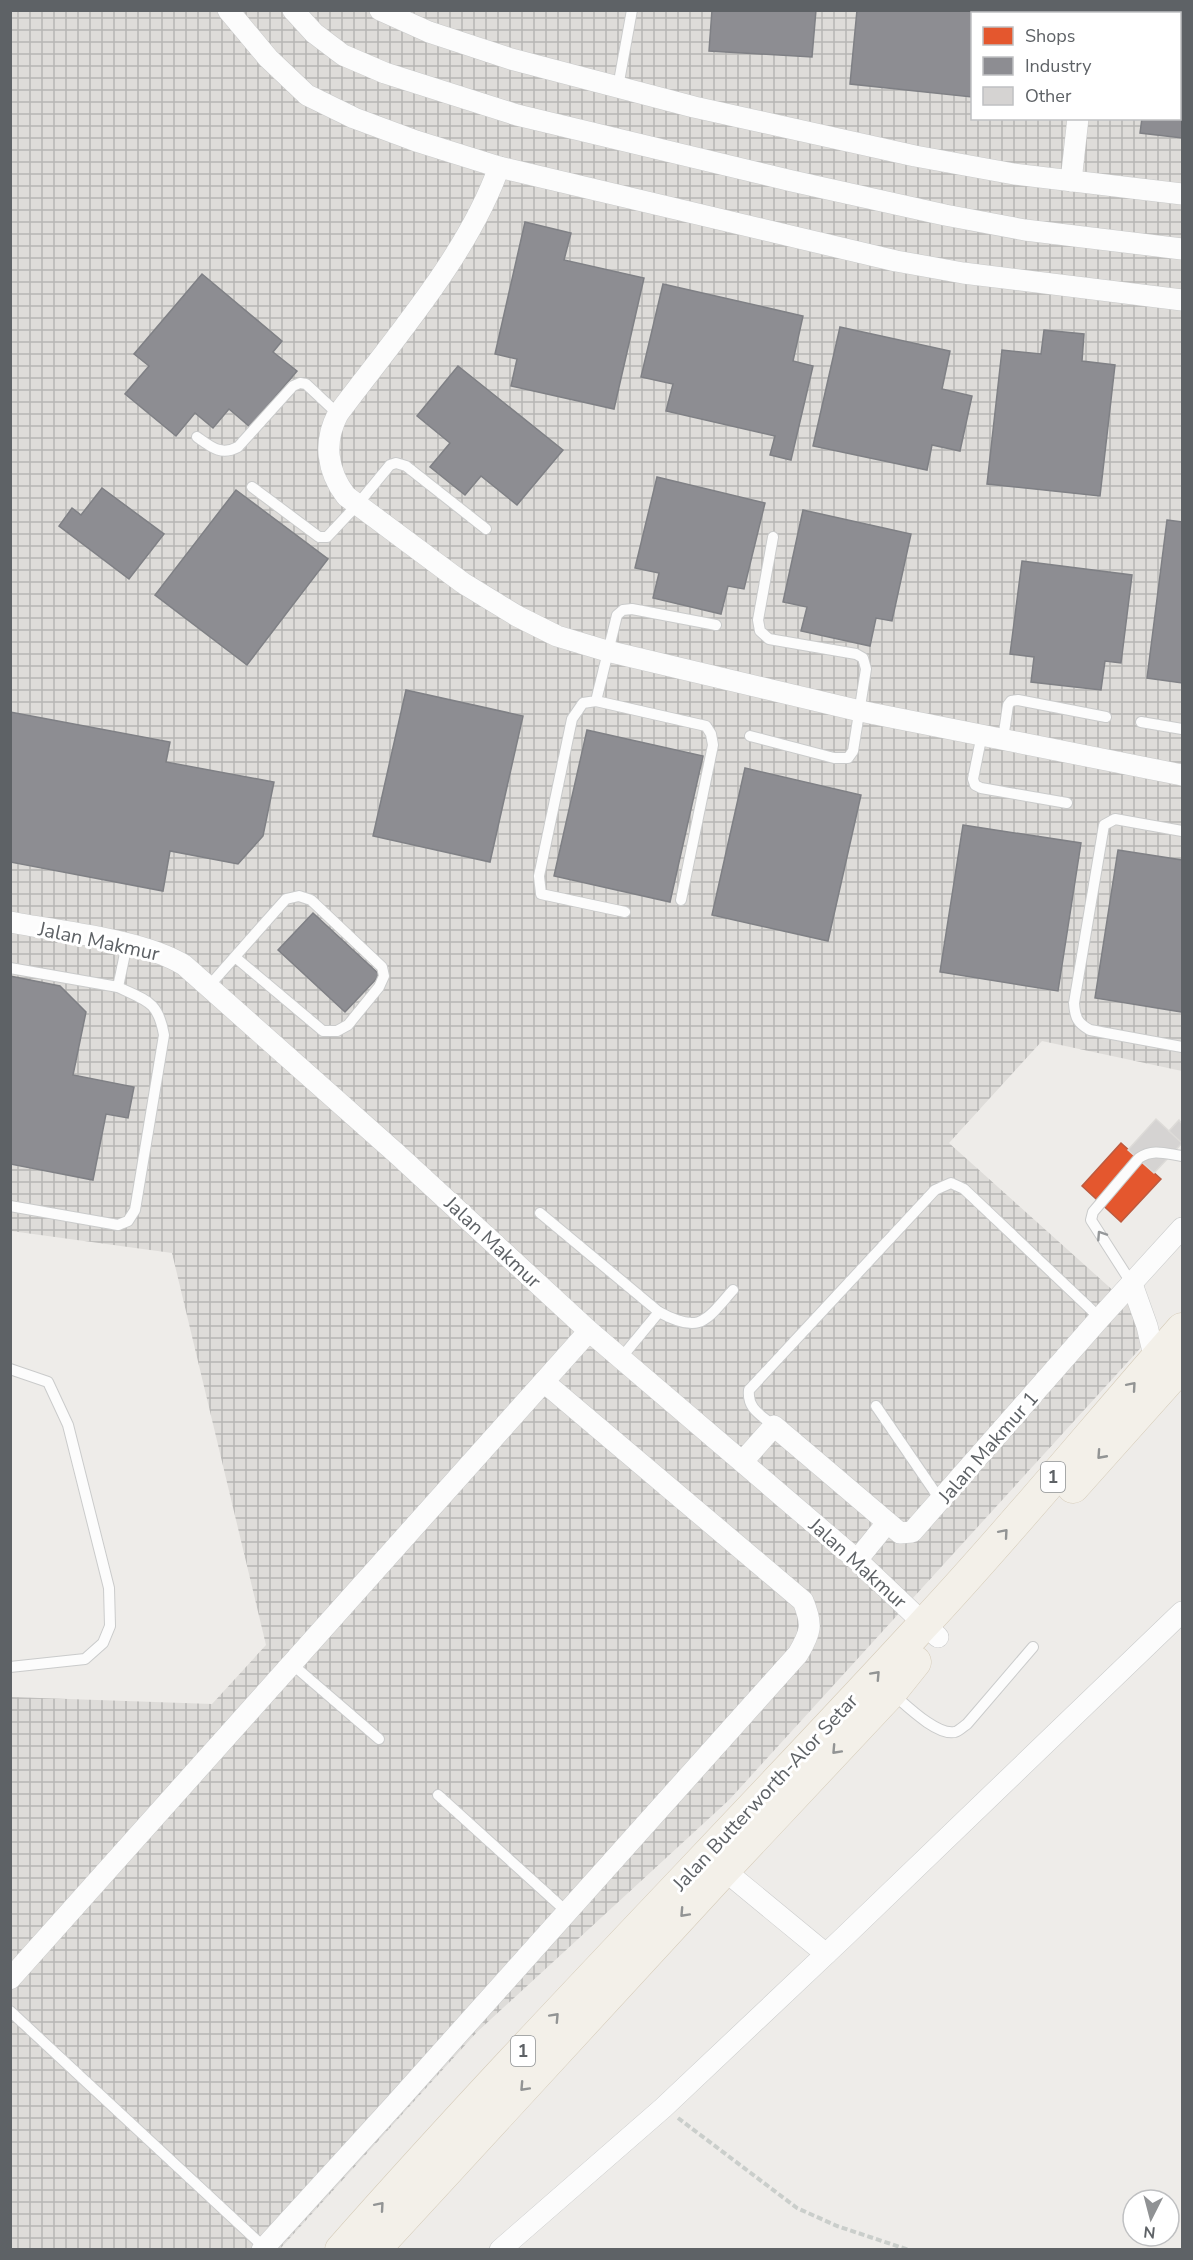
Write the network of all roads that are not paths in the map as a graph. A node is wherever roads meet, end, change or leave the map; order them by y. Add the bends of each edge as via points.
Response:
1 (228, 10) edge
2 (293, 10) edge
3 (380, 10) edge
4 (632, 10) edge
5 (618, 87) junction
6 (1078, 120) edge
7 (499, 167) junction
8 (1071, 181) junction
9 (1182, 194) edge
10 (1182, 249) edge
11 (1182, 300) edge
12 (338, 414) junction
13 (197, 437) dead end
14 (252, 487) dead end
15 (357, 505) junction
16 (486, 529) dead end
17 (773, 537) dead end
18 (716, 625) dead end
19 (608, 651) junction
20 (596, 701) junction
21 (860, 711) junction
22 (1106, 717) dead end
23 (1141, 722) dead end
24 (1182, 729) edge
25 (982, 734) junction
26 (750, 736) dead end
27 (1003, 739) junction
28 (1182, 775) edge
29 (1066, 803) dead end
30 (1182, 831) edge
31 (681, 900) dead end
32 (624, 912) dead end
33 (10, 922) edge
34 (127, 944) junction
35 (235, 957) junction
36 (10, 968) edge
37 (208, 986) junction
38 (118, 987) junction
39 (1182, 1047) edge
40 (1182, 1156) edge
41 (10, 1206) edge
42 (540, 1213) dead end
43 (1182, 1228) edge
44 (1132, 1284) junction
45 (734, 1290) dead end
46 (659, 1312) junction
47 (1100, 1318) junction
48 (1182, 1329) edge
49 (590, 1331) junction
50 (621, 1358) junction
51 (1169, 1362) edge
52 (10, 1369) edge
53 (544, 1382) junction
54 (876, 1406) dead end
55 (774, 1426) junction
56 (743, 1461) junction
57 (941, 1501) junction
58 (887, 1523) junction
59 (857, 1560) junction
60 (1182, 1612) edge
61 (931, 1631) junction
62 (1033, 1647) dead end
63 (293, 1665) junction
64 (10, 1667) edge
65 (891, 1692) junction
66 (378, 1739) dead end
67 (438, 1795) dead end
68 (724, 1870) junction
69 (566, 1911) junction
70 (826, 1954) junction
71 (10, 1979) edge
72 (10, 2011) edge
73 (263, 2248) edge
74 (341, 2250) edge
75 (374, 2250) edge
76 (500, 2250) edge

1 - 7 street via 268,58 307,95 354,118
2 - 10 street via 314,33 343,54 385,73 517,115 945,215 1025,230
3 - 5 street via 429,32 511,59
4 - 5 lane
5 - 8 street via 915,156
6 - 8 street
7 - 11 street via 896,261
7 - 12 street via 489,195 448,266
8 - 9 street
12 - 13 lane via 306,384 300,383 230,452 220,452
12 - 15 street via 330,429 329,460 335,483
14 - 15 lane via 319,537 327,537
15 - 16 lane via 390,465 396,463 406,466
15 - 19 street via 463,583 517,616 557,636
17 - 21 lane via 758,620 760,631 769,639 863,658 866,669
18 - 19 lane via 623,610 617,615
19 - 20 lane
19 - 21 street
20 - 31 lane via 706,726 711,734 713,745
20 - 32 lane via 584,703 572,719 539,887 541,894
21 - 25 street
21 - 26 lane via 853,751 848,758 834,758
22 - 27 lane via 1011,701
23 - 24 lane
25 - 27 street
25 - 29 lane via 975,784
27 - 28 street
30 - 39 lane via 1115,819 1104,825 1074,1003 1079,1024 1090,1030
33 - 34 street, Jalan Makmur
34 - 37 street, Jalan Makmur via 167,955
34 - 38 lane
35 - 35 lane via 286,899 299,896 311,900 382,967 384,976 348,1024 337,1031 323,1031
35 - 37 lane
36 - 38 lane
37 - 49 street, Jalan Makmur
38 - 41 lane via 156,1008 164,1035 135,1210 128,1221 118,1225
44 -> 40 lane via 1091,1220 1093,1212 1139,1158 1153,1152
42 - 46 lane
43 - 44 street, Jalan Makmur 1
44 - 47 street, Jalan Makmur 1
44 - 51 street via 1147,1326
45 - 46 lane via 708,1319 697,1323 679,1323
46 - 50 lane
47 - 55 lane via 964,1189 951,1184 935,1190 749,1390 751,1407
47 - 57 street, Jalan Makmur 1
48 - 51 main road, Jalan Butterworth-Alor Setar / 1
49 - 50 street, Jalan Makmur
49 - 53 street
50 - 56 street, Jalan Makmur
51 - 61 main road, Jalan Butterworth-Alor Setar / 1
52 - 64 lane via 48,1382 68,1425 109,1588 110,1626 103,1643 85,1659
53 - 63 street
53 - 69 street via 803,1601 810,1618 809,1636 798,1654
54 - 57 lane
55 - 56 street
55 - 58 street, Jalan Makmur 1
56 - 59 street, Jalan Makmur
57 - 58 street, Jalan Makmur 1 via 912,1532 900,1533
58 - 59 street
59 - 61 street, Jalan Makmur
60 - 70 street
61 - 65 main road, Jalan Butterworth-Alor Setar / 1
74 -> 61 main road, Jalan Butterworth-Alor Setar / 1 via 674,1889
62 - 65 lane via 956,1732 934,1727
63 - 66 lane
63 - 71 street
65 -> 68 main road, Jalan Butterworth-Alor Setar / 1
67 - 69 lane
68 - 70 street
68 -> 75 main road, Jalan Butterworth-Alor Setar / 1
69 - 73 street
70 - 76 street via 663,2108
72 - 73 lane

